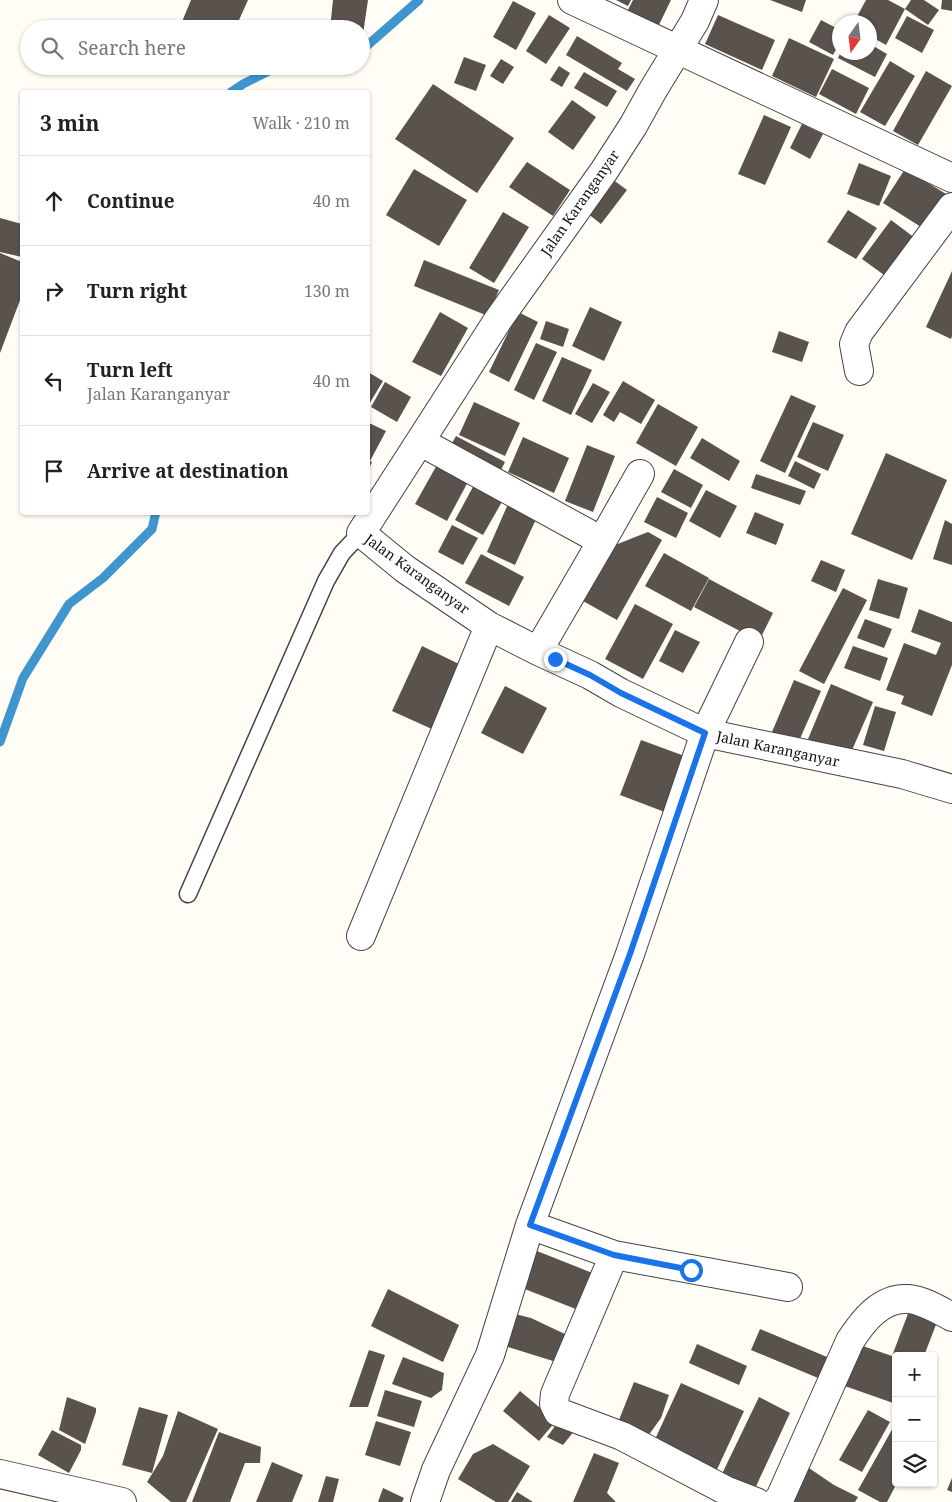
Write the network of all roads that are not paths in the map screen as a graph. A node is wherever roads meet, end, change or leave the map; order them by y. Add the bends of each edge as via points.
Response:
1 (572, 0) edge
2 (704, 0) edge
3 (678, 50) junction
4 (952, 178) edge
5 (952, 207) edge
6 (859, 371) dead end
7 (421, 442) junction
8 (640, 474) dead end
9 (361, 533) junction
10 (602, 541) junction
11 (489, 626) junction
12 (749, 642) dead end
13 (538, 652) junction
14 (705, 733) junction
15 (952, 789) edge
16 (188, 894) dead end
17 (361, 936) dead end
18 (530, 1225) junction
19 (614, 1255) junction
20 (788, 1287) dead end
21 (952, 1317) edge
22 (0, 1474) edge
23 (122, 1502) edge
24 (425, 1502) edge
25 (756, 1502) edge
26 (776, 1502) edge

1 - 3 street
2 - 3 street, Jalan Karanganyar
3 - 4 street
3 - 7 street, Jalan Karanganyar via 604,171 498,320
5 - 6 street via 859,332 854,344
7 - 9 street, Jalan Karanganyar
7 - 10 street
8 - 10 street
9 - 11 street, Jalan Karanganyar
9 - 16 lane via 342,553 326,581
10 - 13 street
11 - 13 street, Jalan Karanganyar
11 - 17 street
12 - 14 street
13 - 14 street, Jalan Karanganyar
14 - 15 street, Jalan Karanganyar via 902,774
14 - 18 street via 630,954
18 - 19 street
18 - 24 street via 490,1354 436,1470
19 - 20 street
19 - 25 street via 556,1394 554,1404 558,1412 622,1436
21 - 26 street via 908,1299 892,1301 863,1322 850,1341
22 - 23 street

